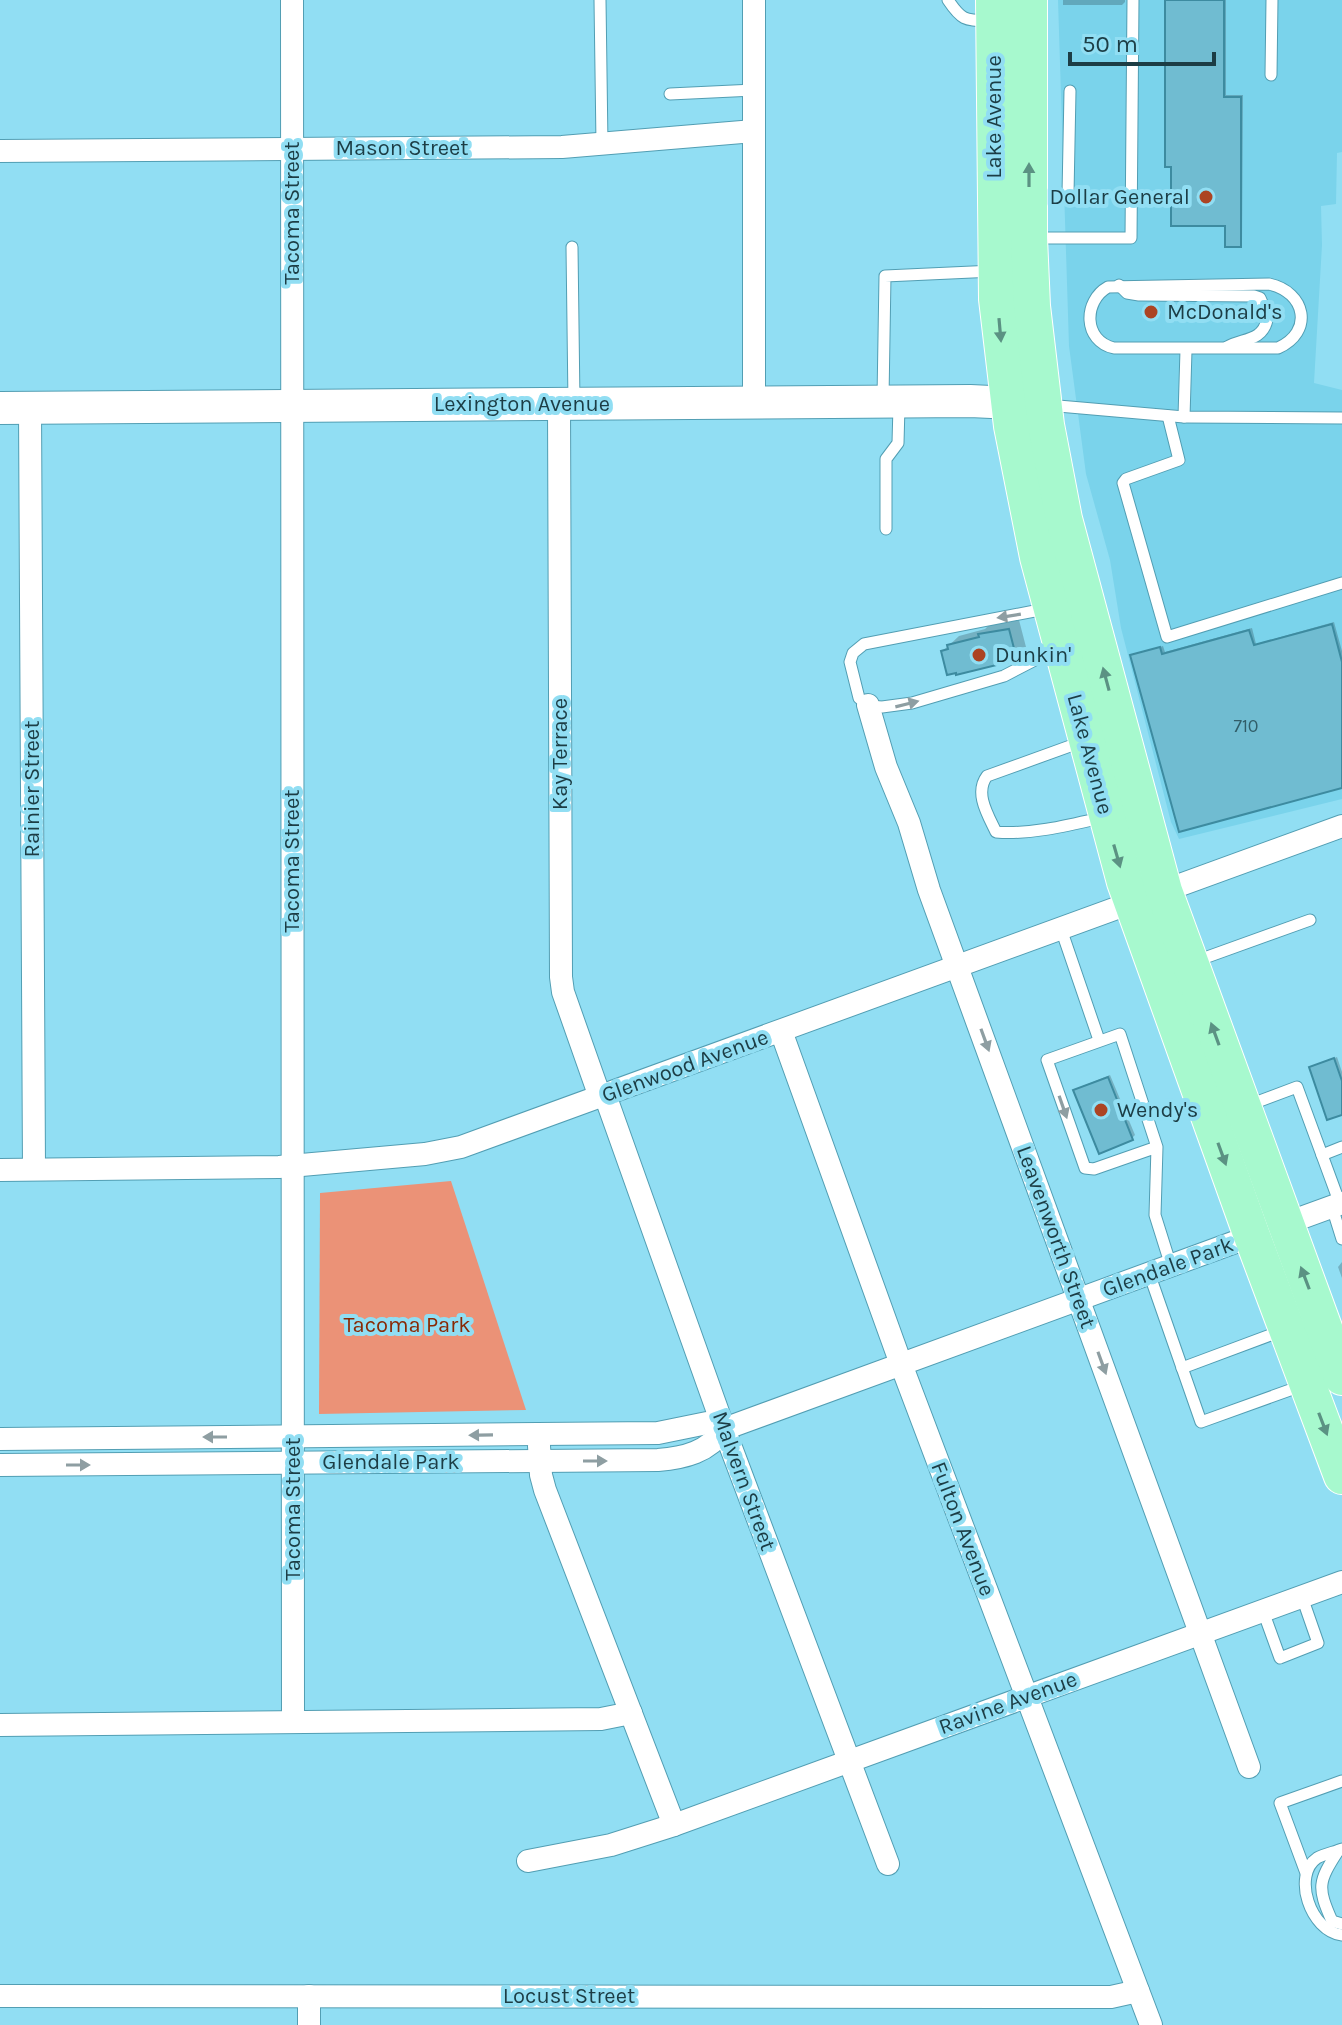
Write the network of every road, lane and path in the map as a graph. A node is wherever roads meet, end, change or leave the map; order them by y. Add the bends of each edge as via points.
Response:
1 (292, 0) edge
2 (600, 0) edge
3 (754, 0) edge
4 (948, 0) edge
5 (1133, 0) edge
6 (1272, 0) edge
7 (1012, 14) edge
8 (1271, 75) dead end
9 (754, 90) junction
10 (1070, 91) dead end
11 (670, 94) dead end
12 (754, 131) junction
13 (602, 144) junction
14 (292, 149) junction
15 (0, 151) edge
16 (1068, 194) dead end
17 (572, 247) dead end
18 (1012, 255) junction
19 (1119, 285) junction
20 (1223, 349) junction
21 (1186, 350) junction
22 (891, 401) junction
23 (754, 402) junction
24 (1025, 403) junction
25 (566, 404) junction
26 (292, 406) junction
27 (15, 408) edge
28 (1168, 416) junction
29 (1184, 417) junction
30 (1342, 418) edge
31 (886, 529) dead end
32 (1342, 583) edge
33 (1068, 605) junction
34 (1079, 643) junction
35 (868, 705) junction
36 (1103, 736) junction
37 (1123, 813) junction
38 (1341, 831) edge
39 (1148, 897) junction
40 (1310, 920) dead end
41 (1061, 929) junction
42 (958, 966) junction
43 (1173, 968) junction
44 (781, 1031) junction
45 (1099, 1040) junction
46 (602, 1096) junction
47 (1243, 1108) junction
48 (1157, 1147) junction
49 (1342, 1147) edge
50 (1322, 1155) junction
51 (293, 1166) junction
52 (34, 1169) junction
53 (0, 1170) edge
54 (1338, 1205) edge
55 (1268, 1230) junction
56 (1342, 1239) edge
57 (1160, 1270) junction
58 (1079, 1299) junction
59 (1309, 1323) junction
60 (901, 1364) junction
61 (1182, 1368) junction
62 (1327, 1378) edge
63 (724, 1429) junction
64 (539, 1434) junction
65 (293, 1436) junction
66 (0, 1439) edge
67 (540, 1461) junction
68 (293, 1463) junction
69 (0, 1465) edge
70 (1342, 1476) edge
71 (1342, 1582) edge
72 (1302, 1597) junction
73 (1263, 1611) junction
74 (1202, 1633) junction
75 (1026, 1697) junction
76 (631, 1713) junction
77 (293, 1722) junction
78 (0, 1725) edge
79 (850, 1761) junction
80 (1249, 1767) dead end
81 (1342, 1781) edge
82 (674, 1825) junction
83 (1340, 1850) edge
84 (528, 1861) dead end
85 (888, 1864) dead end
86 (1306, 1873) junction
87 (1342, 1924) edge
88 (1342, 1935) edge
89 (1138, 1991) junction
90 (0, 1996) edge
91 (309, 1996) junction
92 (309, 2025) edge
93 (1151, 2025) edge

1 - 14 street, Tacoma Street
2 - 13 lane
3 - 9 street
4 - 7 lane via 966,20
5 - 18 lane via 1131,238
6 - 8 lane
7 - 18 main road, Lake Avenue
9 - 11 lane
9 - 12 street
10 - 16 lane
12 - 13 street, Mason Street
12 - 23 street
13 - 14 street, Mason Street
14 - 15 street, Mason Street
14 - 26 street, Tacoma Street
17 - 25 lane
18 - 22 lane via 885,276
18 - 24 main road, Lake Avenue
19 - 20 lane via 1139,295 1260,298 1265,329
19 - 20 lane via 1269,284 1295,297 1300,327 1288,344
19 - 21 lane via 1101,291 1092,303 1097,342 1114,348
20 - 21 lane
21 - 29 lane
22 - 23 main road, Lexington Avenue
22 - 24 main road, Lexington Avenue
22 - 31 lane via 898,443 886,459
23 - 25 main road, Lexington Avenue
24 - 28 lane
24 - 33 main road, Lake Avenue via 1057,486
25 - 26 main road, Lexington Avenue
25 - 46 street, Kay Terrace via 561,977
26 - 27 main road, Lexington Avenue
26 - 51 street, Tacoma Street
27 - 52 street, Rainier Street
28 - 29 lane
28 - 32 lane via 1179,460 1123,483 1167,637
29 - 30 lane
33 - 34 main road, Lake Avenue
33 -> 35 lane via 857,647 850,662 859,698
35 -> 34 lane via 895,707 973,685
34 - 36 main road, Lake Avenue
35 - 42 street, Leavenworth Street
36 - 37 main road, Lake Avenue
36 - 37 lane via 987,776 981,783 982,802 996,832 1007,833
37 - 39 main road, Lake Avenue
38 - 39 street, Glenwood Avenue
39 - 41 street, Glenwood Avenue
39 - 43 main road, Lake Avenue
40 - 43 lane
41 - 42 street, Glenwood Avenue
41 - 45 lane
42 - 44 street, Glenwood Avenue
42 -> 58 street, Leavenworth Street
47 -> 43 main road, Lake Avenue
43 -> 55 main road, Lake Avenue
44 - 46 street, Glenwood Avenue
44 - 60 street, Fulton Avenue
45 - 48 lane via 1120,1034
45 -> 48 lane via 1047,1060 1085,1168
46 - 51 street, Glenwood Avenue via 449,1150
46 - 63 street, Malvern Street
47 - 50 lane via 1297,1087
47 - 55 main road, Lake Avenue
48 - 57 lane
49 - 50 lane
50 - 54 lane
51 - 52 street, Glenwood Avenue
51 - 65 street, Tacoma Street
52 - 53 street, Glenwood Avenue
54 - 55 street, Glendale Park
54 - 56 lane
55 - 57 street, Glendale Park
55 - 59 main road, Lake Avenue
57 - 58 street, Glendale Park
57 - 61 lane
58 - 60 street, Glendale Park
58 -> 74 street, Leavenworth Street
59 - 61 lane
59 - 62 main road, Lake Avenue
60 - 63 street, Glendale Park
60 - 75 street, Fulton Avenue
61 - 62 lane via 1201,1422
62 -> 70 main road, Lake Avenue
63 - 64 street, Glendale Park via 707,1423 665,1433
67 -> 63 street, Glendale Park via 678,1458 711,1445
63 - 79 street, Malvern Street
64 -> 65 street, Glendale Park
64 - 67 street
65 -> 66 street, Glendale Park
65 - 68 street, Tacoma Street
67 - 68 street, Glendale Park
67 - 76 street via 545,1490
69 -> 68 street, Glendale Park
68 - 77 street, Tacoma Street
71 - 72 street, Ravine Avenue
72 - 73 street, Ravine Avenue
72 - 73 lane via 1318,1643 1280,1658
73 - 74 street, Ravine Avenue
74 - 75 street, Ravine Avenue
74 - 80 street, Leavenworth Street
75 - 79 street, Ravine Avenue
75 - 89 street, Fulton Avenue
76 - 77 street via 601,1719
76 - 82 street
77 - 78 street
79 - 82 street, Ravine Avenue
79 - 85 street, Malvern Street
81 - 86 lane via 1280,1803
82 - 84 street, Ravine Avenue via 611,1845
83 - 86 lane via 1316,1858
83 - 87 lane via 1322,1875 1319,1893 1332,1921
86 - 88 lane via 1316,1921
89 - 91 street, Locust Street via 1111,1997
89 - 93 street, Fulton Avenue
90 - 91 street, Locust Street
91 - 92 street

